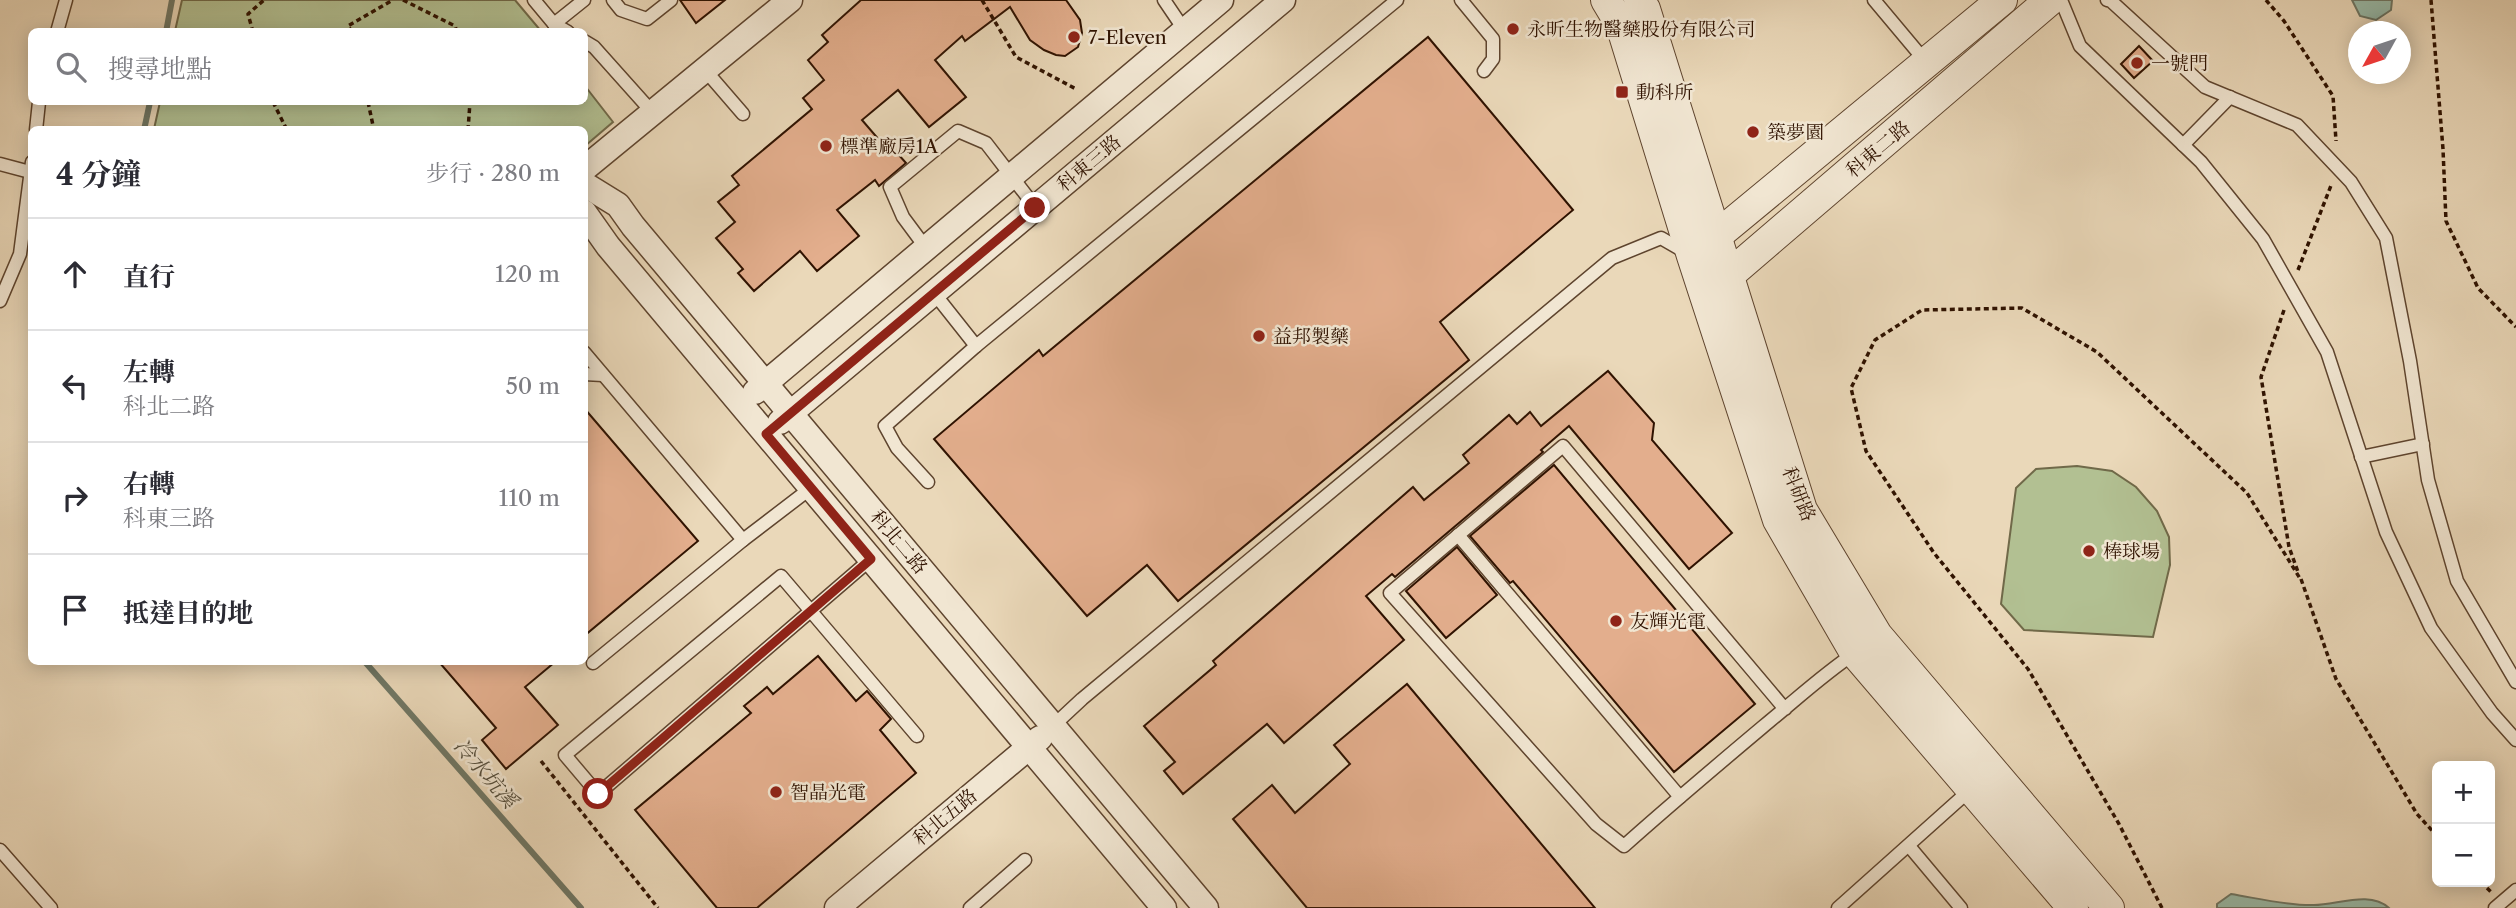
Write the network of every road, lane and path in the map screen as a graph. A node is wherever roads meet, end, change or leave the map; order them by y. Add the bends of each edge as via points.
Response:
1 (66, 0) edge
2 (264, 0) edge
3 (393, 0) edge
4 (403, 0) edge
5 (534, 0) edge
6 (584, 0) edge
7 (612, 0) edge
8 (671, 0) edge
9 (790, 0) edge
10 (982, 0) edge
11 (1164, 0) edge
12 (1222, 0) edge
13 (1283, 0) edge
14 (1397, 0) edge
15 (1461, 0) edge
16 (1606, 0) edge
17 (1639, 0) edge
18 (1864, 0) edge
19 (1873, 0) edge
20 (2002, 0) edge
21 (2050, 0) edge
22 (2061, 0) edge
23 (2107, 0) edge
24 (2266, 0) edge
25 (2431, 0) edge
26 (554, 23) junction
27 (58, 28) edge
28 (252, 28) edge
29 (349, 28) edge
30 (456, 28) edge
31 (562, 28) edge
32 (1185, 31) junction
33 (588, 43) edge
34 (1927, 62) junction
35 (705, 70) junction
36 (1484, 71) dead end
37 (1076, 89) dead end
38 (1949, 89) junction
39 (2230, 97) junction
40 (39, 105) edge
41 (274, 105) edge
42 (369, 105) edge
43 (470, 105) edge
44 (653, 113) junction
45 (743, 114) dead end
46 (36, 126) edge
47 (285, 126) edge
48 (373, 126) edge
49 (468, 126) edge
50 (2183, 145) junction
51 (0, 164) edge
52 (588, 166) edge
53 (28, 167) edge
54 (2338, 169) junction
55 (1011, 176) junction
56 (588, 186) edge
57 (28, 191) edge
58 (1035, 208) junction
59 (588, 223) edge
60 (1715, 236) junction
61 (926, 248) junction
62 (1692, 256) junction
63 (1728, 276) junction
64 (2291, 289) junction
65 (934, 293) junction
66 (1705, 296) junction
67 (0, 301) edge
68 (2516, 327) edge
69 (976, 346) junction
70 (588, 357) edge
71 (588, 374) edge
72 (603, 374) junction
73 (765, 383) junction
74 (741, 404) junction
75 (790, 413) junction
76 (766, 434) junction
77 (2423, 444) junction
78 (2361, 457) junction
79 (928, 482) dead end
80 (811, 488) junction
81 (1458, 535) junction
82 (743, 540) junction
83 (871, 559) junction
84 (2301, 580) junction
85 (811, 610) junction
86 (1855, 653) junction
87 (593, 663) dead end
88 (2516, 682) edge
89 (1785, 709) junction
90 (1054, 726) junction
91 (917, 736) dead end
92 (2516, 740) edge
93 (1029, 747) junction
94 (541, 761) dead end
95 (1971, 790) junction
96 (1680, 797) junction
97 (2432, 830) edge
98 (1909, 846) junction
99 (0, 850) edge
100 (1025, 860) dead end
101 (2516, 890) edge
102 (51, 908) edge
103 (658, 908) edge
104 (837, 908) edge
105 (970, 908) edge
106 (1164, 908) edge
107 (1206, 908) edge
108 (1838, 908) edge
109 (1961, 908) edge
110 (2073, 908) edge
111 (2109, 908) edge
112 (2162, 908) edge
113 (2495, 908) edge

1 - 27 lane
2 - 28 path via 248,14
3 - 29 path
4 - 30 path
5 - 26 lane
6 - 26 lane
7 - 8 lane via 621,10 647,19
9 - 35 street
10 - 37 path via 1016,57
11 - 32 lane
12 - 32 street, 科東三路
13 - 58 street, 科東三路
14 - 69 lane
15 - 36 lane via 1493,39 1493,59
16 - 62 street, 科研路 via 1621,25
17 - 60 street, 科研路
18 - 19 lane
19 - 34 lane
20 - 34 street, 科東二路
21 - 38 street, 科東二路
22 - 50 lane via 2080,46
23 - 39 lane via 2205,87
24 - 54 path via 2333,96
25 - 68 path via 2446,221 2478,288
26 - 31 lane
32 - 55 street, 科東三路
33 - 44 lane
34 - 38 street
34 - 60 street, 科東二路
35 - 44 street
35 - 45 lane
38 - 63 street, 科東二路
39 - 50 lane
39 - 54 lane via 2297,125
40 - 46 lane
41 - 47 path
42 - 48 path
43 - 49 path
44 - 52 street
50 - 64 lane via 2263,239
51 - 53 lane
54 - 64 path
54 - 77 lane via 2385,238
55 - 58 lane
55 - 61 street, 科東三路
55 - 61 lane via 986,143 958,131 890,187 903,217
56 - 73 street, 科北二路 via 618,205
57 - 67 lane via 20,254
58 - 65 street, 科東三路
59 - 74 street, 科北二路
60 - 62 street, 科東二路
60 - 63 street, 科研路
61 - 73 street, 科東三路
62 - 66 street, 科研路
62 - 90 lane via 1661,238 1612,258
63 - 66 street, 科東二路
63 - 111 street, 科研路 via 1802,510 1877,635
64 - 78 lane via 2327,352
64 - 84 path via 2261,377 2289,547
65 - 69 lane
65 - 75 street, 科東三路
66 - 86 street, 科研路 via 1778,520
69 - 79 lane via 885,426
70 - 72 lane
71 - 72 lane
72 - 82 lane
73 - 74 street, 科東三路
73 - 75 street, 科北二路
74 - 76 street, 科北二路
75 - 76 street, 科東三路
75 - 90 street, 科北二路
76 - 80 street, 科北二路
77 - 78 lane
77 - 88 lane via 2428,480 2457,582
78 - 92 lane via 2386,532 2431,628
80 - 82 lane
80 - 83 street, 科北二路
81 - 89 lane via 1563,446
81 - 96 lane
81 - 96 lane via 1390,593 1596,824 1624,846
82 - 87 lane
83 - 85 lane
83 - 93 street, 科北二路
84 - 97 path via 2336,679 2417,814
84 - 112 path via 2247,493 2096,352 2022,308 1922,310 1875,340 1851,388 1866,451 1934,553 2028,669 2119,824
85 - 85 lane via 781,576 565,755 598,794
85 - 91 lane
86 - 89 lane
86 - 95 street, 科研路
89 - 96 lane
90 - 93 street, 科北五路
90 - 107 street, 科北二路
93 - 104 street, 科北五路
93 - 106 street, 科北二路
94 - 103 path
95 - 98 lane
95 - 110 street, 科研路
98 - 108 lane
98 - 109 lane
99 - 102 lane
100 - 105 lane
101 - 113 lane

